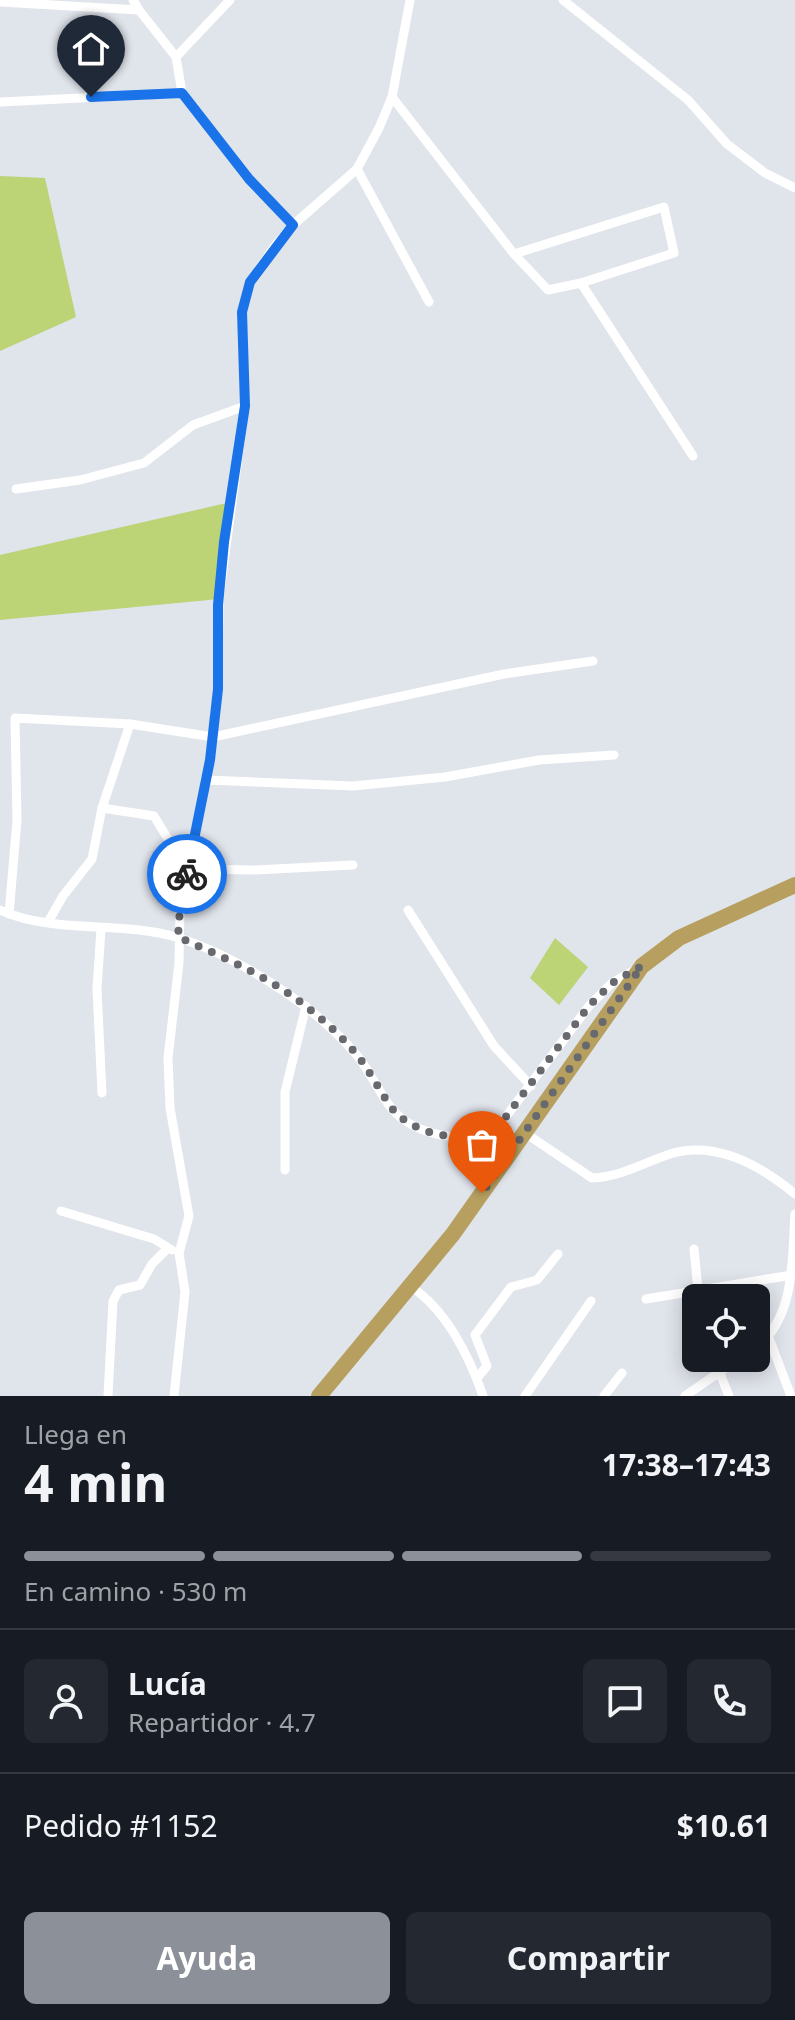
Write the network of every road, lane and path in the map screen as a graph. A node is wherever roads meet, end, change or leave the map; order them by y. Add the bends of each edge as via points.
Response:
1 (133, 0) edge
2 (230, 0) edge
3 (410, 0) edge
4 (563, 0) edge
5 (0, 2) edge
6 (139, 10) junction
7 (176, 57) junction
8 (182, 93) junction
9 (392, 97) junction
10 (0, 102) edge
11 (357, 169) junction
12 (795, 188) edge
13 (293, 225) junction
14 (514, 254) junction
15 (581, 283) junction
16 (429, 302) dead end
17 (245, 406) junction
18 (693, 456) dead end
19 (16, 489) dead end
20 (593, 661) dead end
21 (130, 724) junction
22 (213, 737) junction
23 (614, 755) dead end
24 (205, 780) junction
25 (102, 808) junction
26 (190, 848) junction
27 (353, 865) dead end
28 (188, 869) junction
29 (795, 885) edge
30 (408, 910) dead end
31 (4, 912) edge
32 (48, 922) junction
33 (101, 929) junction
34 (178, 937) junction
35 (642, 966) junction
36 (306, 1006) junction
37 (531, 1086) junction
38 (102, 1093) dead end
39 (525, 1133) junction
40 (285, 1170) dead end
41 (795, 1194) edge
42 (61, 1211) dead end
43 (795, 1214) edge
44 (167, 1249) junction
45 (694, 1249) dead end
46 (179, 1253) junction
47 (558, 1254) dead end
48 (792, 1275) junction
49 (698, 1284) edge
50 (732, 1284) edge
51 (411, 1287) junction
52 (682, 1292) edge
53 (646, 1299) dead end
54 (591, 1301) dead end
55 (770, 1337) edge
56 (770, 1341) edge
57 (718, 1372) edge
58 (719, 1372) edge
59 (622, 1373) dead end
60 (477, 1378) junction
61 (108, 1396) edge
62 (174, 1396) edge
63 (319, 1396) edge
64 (483, 1396) edge
65 (525, 1396) edge
66 (604, 1396) edge
67 (685, 1396) edge
68 (729, 1396) edge
69 (791, 1396) edge

1 - 6 street
2 - 7 street
3 - 9 street
4 - 12 street via 688,100 727,144
5 - 6 street
6 - 7 street
7 - 8 street
8 - 10 street
8 - 13 street via 249,179
9 - 11 street
9 - 14 street
11 - 13 street
11 - 16 street
13 - 17 street via 250,282 242,312
14 - 15 street via 548,290
14 - 15 street via 664,207 674,253
15 - 18 street
17 - 19 street via 193,425 144,463
17 - 22 street via 224,542
20 - 22 street via 504,674
21 - 22 street
21 - 25 street
21 - 31 street via 15,718 17,820
22 - 24 street
23 - 24 street via 353,786
24 - 26 street
25 - 26 street via 154,816 168,839
25 - 32 street via 92,859
26 - 28 street
27 - 28 street
28 - 34 street
29 - 35 highway via 679,938
30 - 37 street via 494,1046
31 - 32 street
32 - 33 street
33 - 34 street
33 - 38 street via 97,989
34 - 36 street via 252,972
34 - 46 street via 168,1058 170,1108 189,1216
35 - 37 street via 612,983 589,1006
35 - 39 highway
36 - 37 street via 357,1055 393,1110 413,1124 471,1139 493,1134
36 - 40 street via 285,1092
39 - 41 street via 592,1178 624,1173 696,1148 747,1161
39 - 51 highway
42 - 44 street via 154,1239
43 - 48 street
44 - 46 street
44 - 61 street via 140,1285 119,1290 113,1301
45 - 49 street
46 - 62 street via 185,1292
47 - 60 street via 537,1280 511,1287 475,1335 487,1366
48 - 50 street
48 - 55 street
51 - 60 street via 431,1301
51 - 63 highway
52 - 53 street
54 - 65 street
56 - 69 street
57 - 67 street
58 - 68 street
59 - 66 street
60 - 64 street

